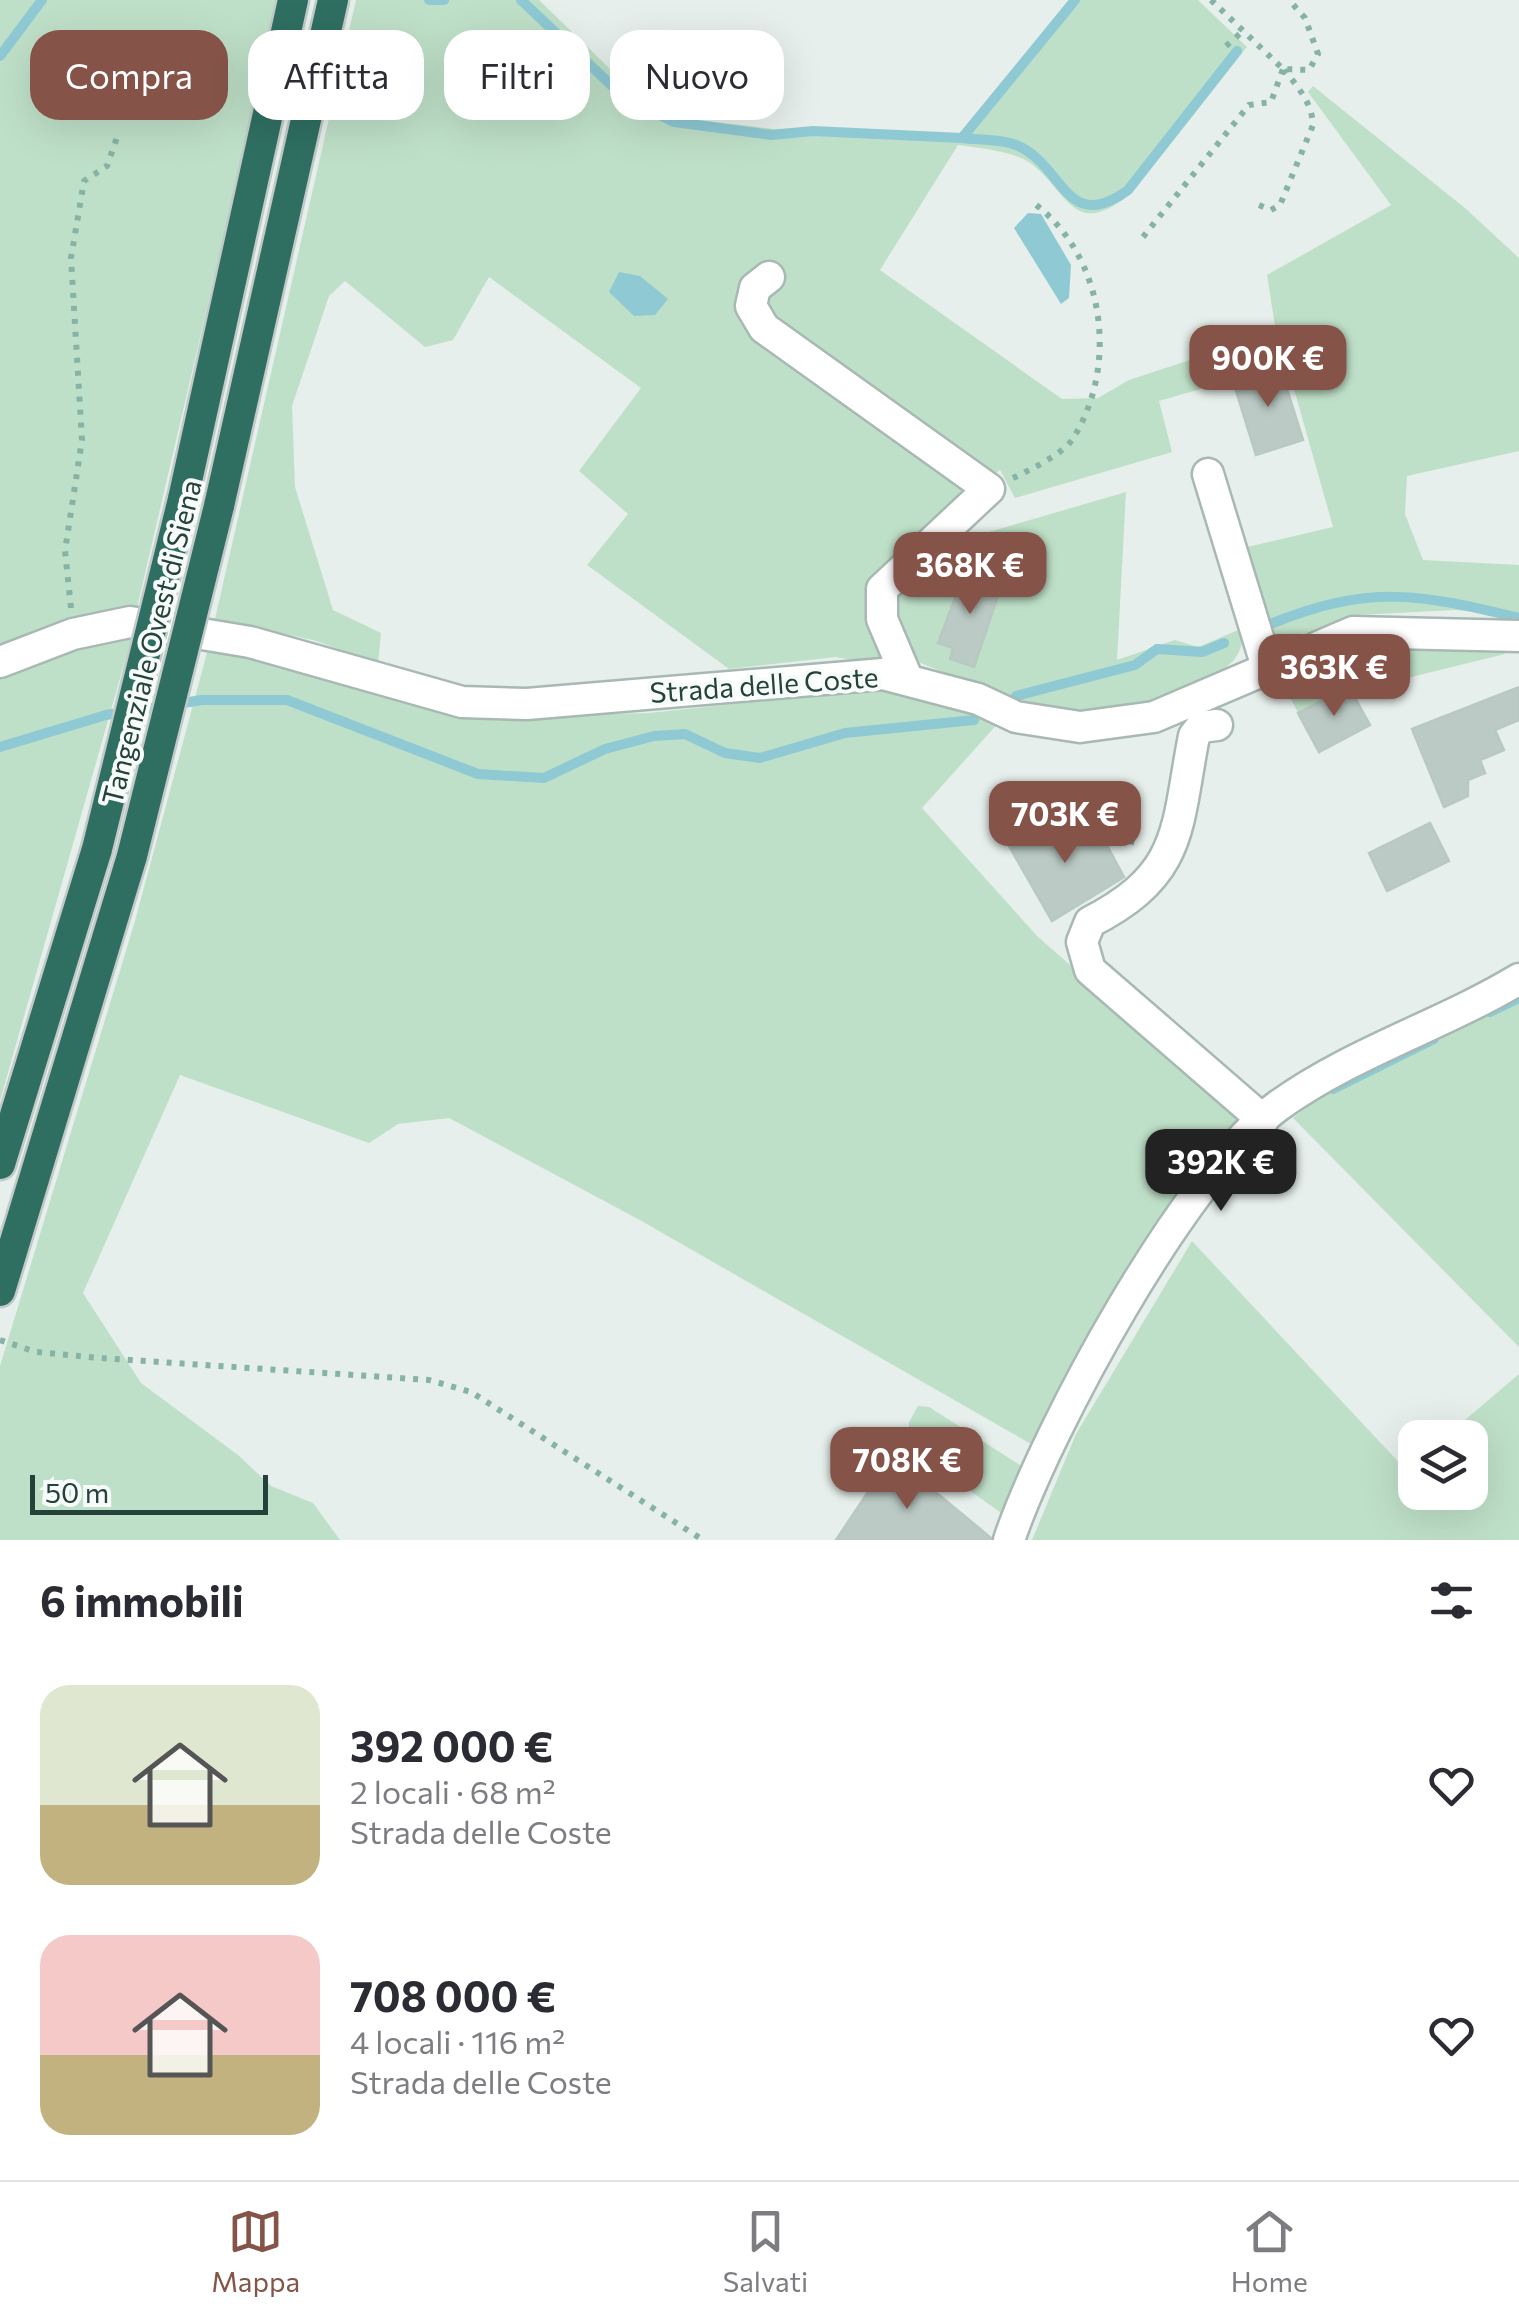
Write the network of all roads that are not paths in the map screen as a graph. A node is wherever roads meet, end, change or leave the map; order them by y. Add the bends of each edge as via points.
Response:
1 (293, 0) edge
2 (333, 0) edge
3 (769, 277) dead end
4 (1208, 474) dead end
5 (1519, 636) edge
6 (0, 662) edge
7 (1267, 667) junction
8 (907, 678) junction
9 (1217, 724) dead end
10 (1519, 979) edge
11 (1262, 1120) junction
12 (0, 1164) edge
13 (0, 1291) edge
14 (1008, 1540) edge

1 - 12 highway, Tangenziale Ovest di Siena, bridge via 183,499 97,849
2 - 13 highway, Tangenziale Ovest di Siena, bridge via 132,856
3 - 8 street via 755,288 750,306 764,328 989,489 882,589 882,619
4 - 7 street
5 - 7 street, Strada delle Coste via 1353,632
6 - 8 street, Strada delle Coste via 73,634 130,622 250,642 462,702 527,704 846,674
7 - 8 street, Strada delle Coste via 1154,718 1080,727 1016,717
9 - 11 street via 1194,736 1190,778 1157,876 1123,906 1090,922 1082,942 1090,970
10 - 11 street via 1341,1066
11 - 14 street via 1211,1174 1130,1298 1040,1464

